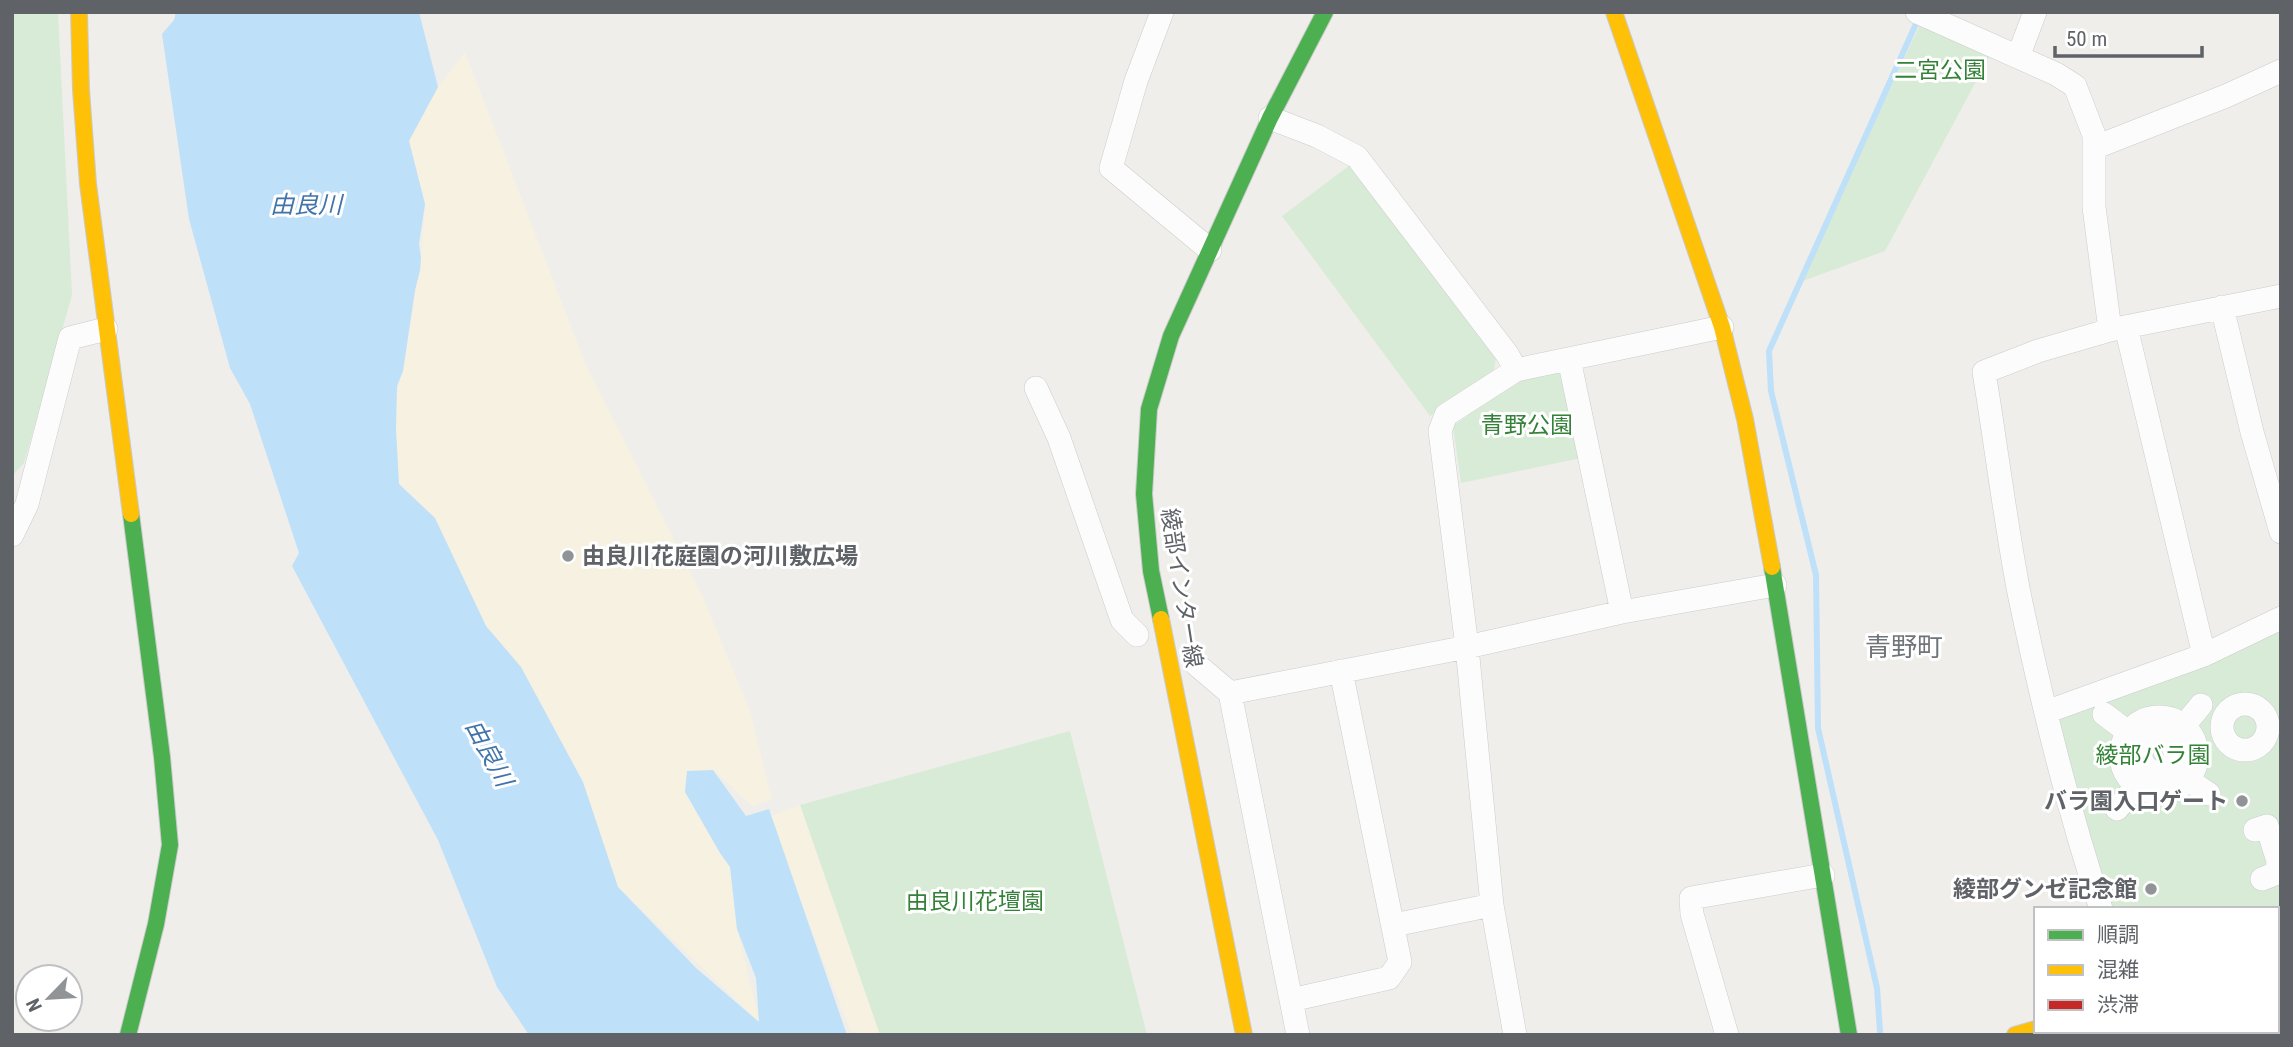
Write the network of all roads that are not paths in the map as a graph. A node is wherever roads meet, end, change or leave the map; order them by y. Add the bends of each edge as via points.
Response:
1 (79, 12) edge
2 (1162, 12) edge
3 (1325, 12) edge
4 (1614, 12) edge
5 (1917, 12) edge
6 (2035, 12) edge
7 (2018, 57) junction
8 (2281, 71) edge
9 (1269, 118) junction
10 (2096, 147) junction
11 (1210, 250) junction
12 (2281, 296) edge
13 (2222, 307) junction
14 (1722, 327) junction
15 (106, 328) junction
16 (2118, 329) junction
17 (1569, 359) junction
18 (1516, 370) junction
19 (1036, 388) dead end
20 (2281, 533) edge
21 (12, 536) edge
22 (1775, 584) junction
23 (1622, 612) junction
24 (2281, 618) edge
25 (1137, 635) dead end
26 (1467, 647) junction
27 (2204, 655) junction
28 (1197, 665) dead end
29 (1341, 671) junction
30 (1230, 693) junction
31 (2201, 705) dead end
32 (2046, 712) junction
33 (2104, 714) dead end
34 (2177, 735) junction
35 (2137, 739) junction
36 (2161, 776) junction
37 (2209, 794) dead end
38 (2117, 809) dead end
39 (2255, 830) dead end
40 (1823, 875) junction
41 (2262, 879) dead end
42 (1492, 905) junction
43 (2100, 907) edge
44 (1394, 925) junction
45 (1291, 1000) junction
46 (2034, 1030) edge
47 (128, 1035) edge
48 (1244, 1035) edge
49 (1298, 1035) edge
50 (1515, 1035) edge
51 (1727, 1035) edge
52 (1849, 1035) edge
53 (2015, 1035) edge

1 - 15 street via 88,184
2 - 11 street via 1111,168
3 - 9 street, 綾部インター線
4 - 14 street
5 - 7 street
6 - 7 street
7 - 10 street via 2075,86
8 - 10 street
9 - 11 street, 綾部インター線
9 - 18 street via 1357,157
10 - 16 street via 2094,207
11 - 48 street, 綾部インター線 via 1171,336 1149,409 1144,494 1151,571
12 - 13 street
13 - 16 street
13 - 20 street
14 - 17 street
14 - 22 street via 1745,419
15 - 21 street via 70,338 27,503
15 - 47 street via 170,845
16 - 27 street
16 - 32 street via 1984,372 2019,592
17 - 18 street
17 - 23 street
18 - 26 street via 1446,415 1440,431
19 - 25 street via 1059,438 1122,620
22 - 23 street
22 - 40 street
23 - 26 street
24 - 27 street
26 - 29 street
26 - 42 street
27 - 32 street
28 - 30 street
29 - 30 street
29 - 44 street
30 - 45 street
31 - 34 street
32 - 43 street
33 - 35 street
34 - 35 street via 2165,717 2152,717 2141,721
34 - 36 street via 2194,739 2196,764
35 - 36 street via 2121,751 2127,775
36 - 37 street
36 - 38 street
39 - 41 street via 2267,826 2278,861 2277,873
40 - 51 street via 1691,898
40 - 52 street
42 - 44 street
42 - 50 street
44 - 45 street via 1400,962 1389,978
45 - 49 street
46 - 53 street

